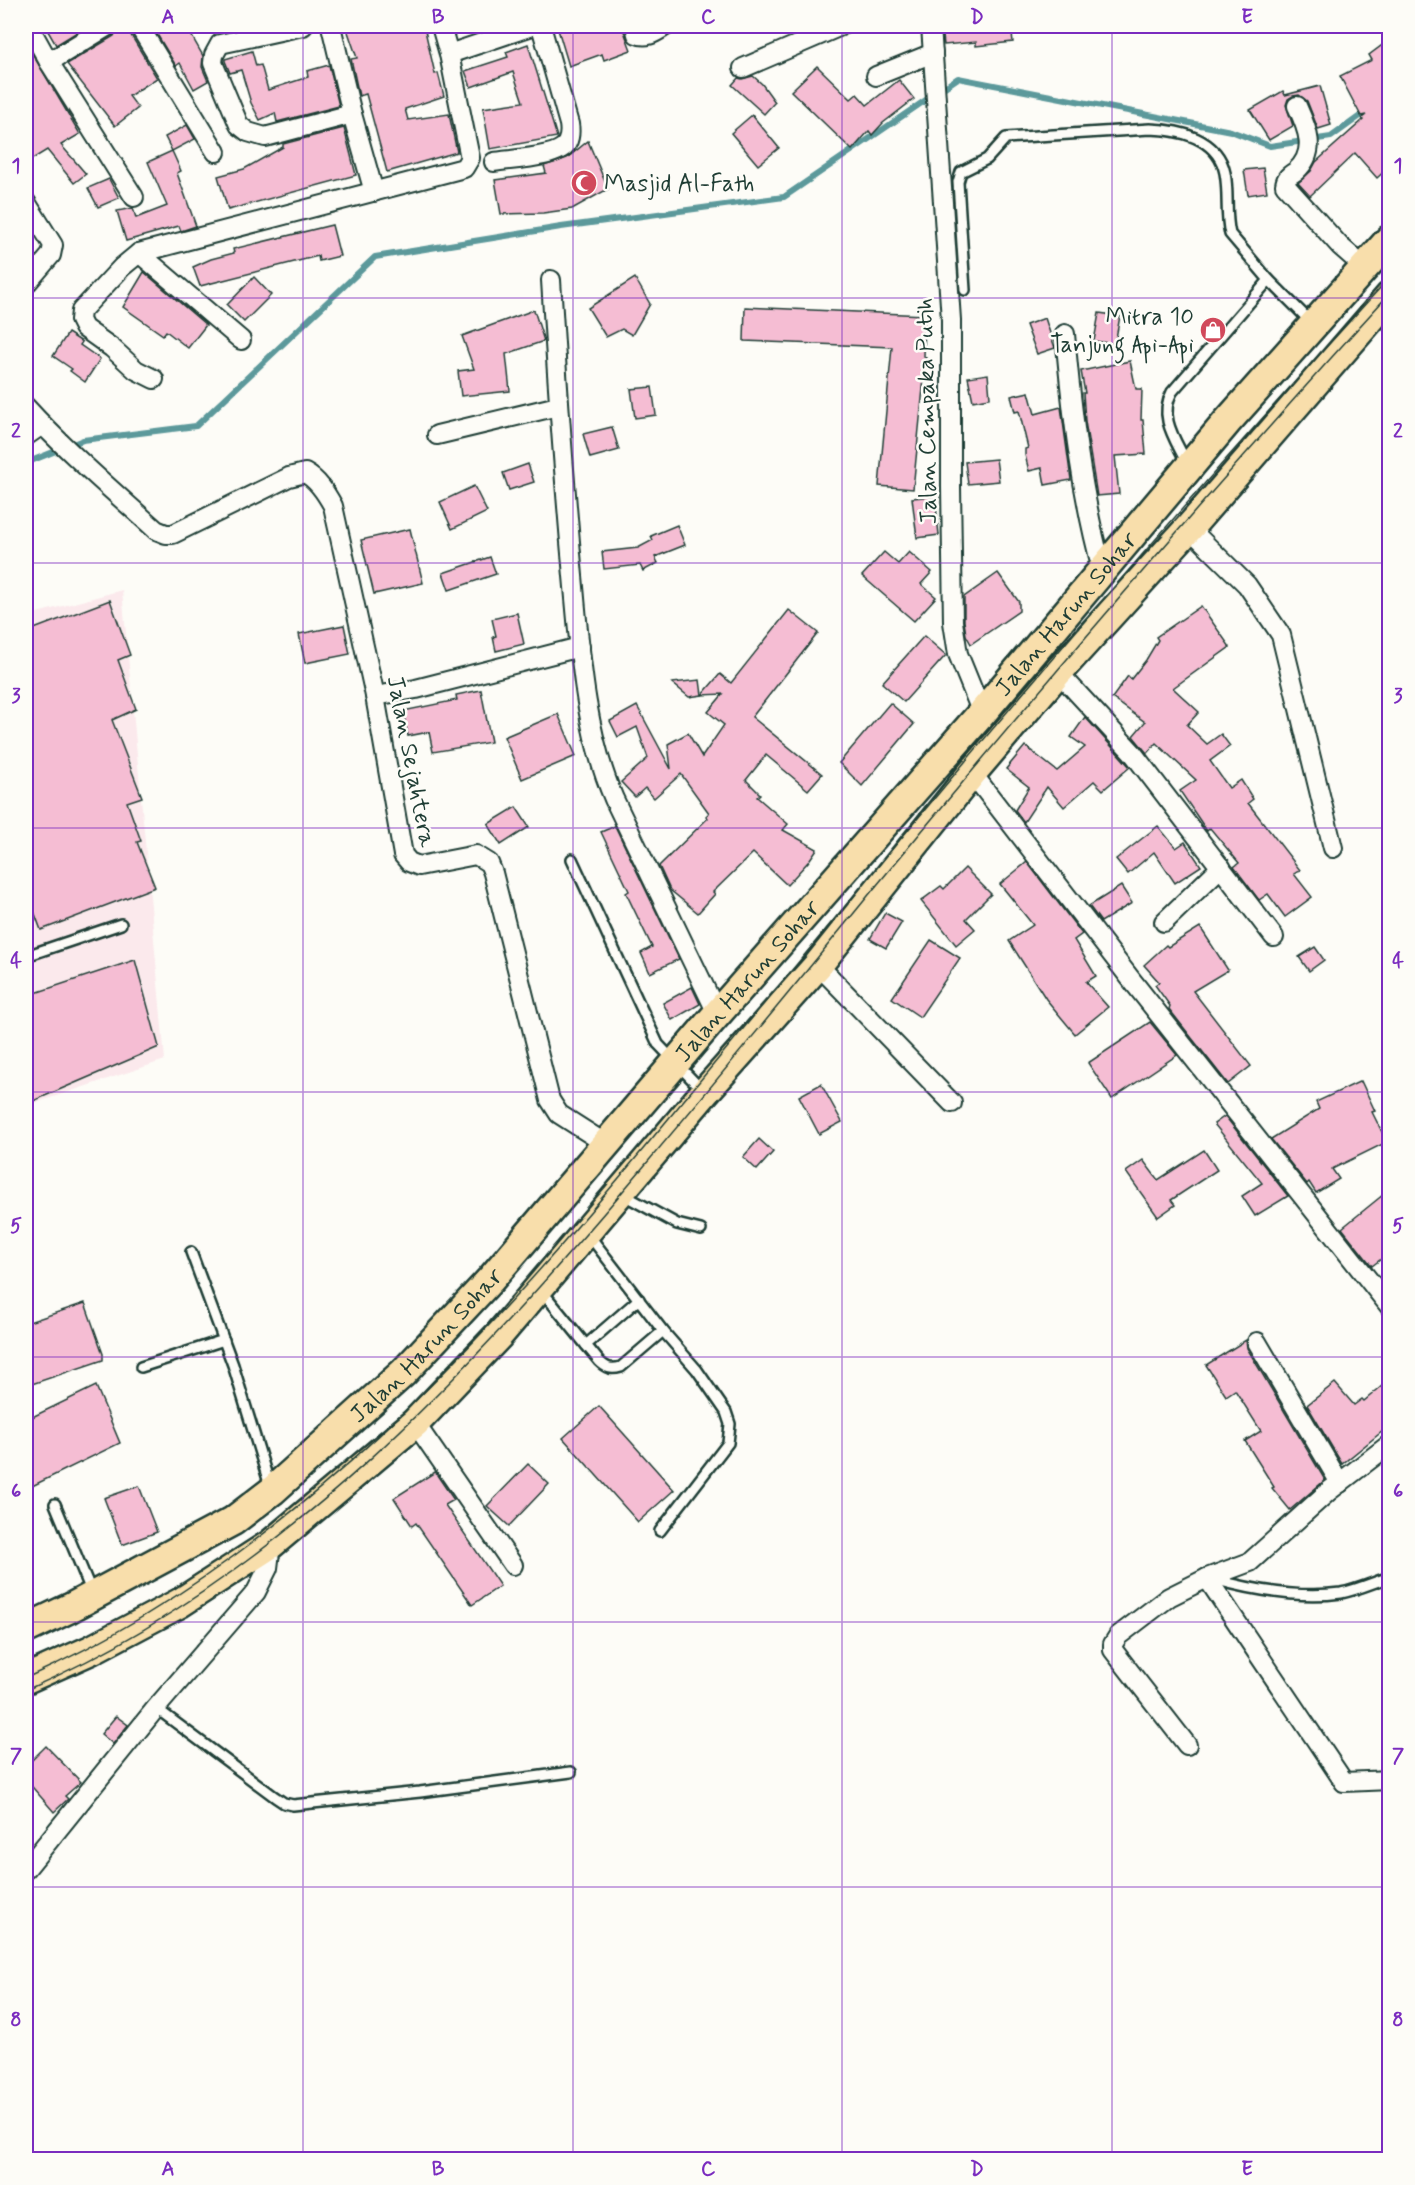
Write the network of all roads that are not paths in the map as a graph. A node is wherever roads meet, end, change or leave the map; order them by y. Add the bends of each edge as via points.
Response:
1 (29, 26) edge
2 (108, 26) edge
3 (139, 26) edge
4 (303, 26) edge
5 (331, 26) edge
6 (441, 26) edge
7 (532, 26) edge
8 (541, 26) edge
9 (635, 26) edge
10 (666, 26) edge
11 (841, 26) edge
12 (931, 26) edge
13 (449, 54) junction
14 (933, 61) junction
15 (49, 62) junction
16 (743, 68) dead end
17 (876, 76) dead end
18 (1297, 106) dead end
19 (352, 114) junction
20 (216, 152) dead end
21 (494, 162) dead end
22 (374, 192) junction
23 (134, 196) dead end
24 (26, 202) edge
25 (1389, 239) edge
26 (139, 253) junction
27 (1364, 267) junction
28 (28, 279) edge
29 (551, 280) dead end
30 (1269, 280) junction
31 (965, 290) dead end
32 (1389, 296) edge
33 (1314, 324) junction
34 (1065, 334) dead end
35 (241, 340) dead end
36 (154, 379) dead end
37 (558, 406) junction
38 (26, 407) edge
39 (44, 428) junction
40 (437, 435) dead end
41 (26, 436) edge
42 (1189, 467) junction
43 (1189, 528) junction
44 (1102, 569) junction
45 (580, 647) junction
46 (1058, 672) junction
47 (375, 696) junction
48 (982, 713) junction
49 (972, 773) junction
50 (1333, 849) dead end
51 (572, 859) dead end
52 (1221, 867) junction
53 (1164, 922) dead end
54 (121, 924) dead end
55 (1274, 937) dead end
56 (26, 956) edge
57 (818, 965) junction
58 (717, 1013) junction
59 (675, 1063) junction
60 (705, 1092) junction
61 (952, 1103) dead end
62 (606, 1144) junction
63 (620, 1193) junction
64 (701, 1230) dead end
65 (586, 1232) junction
66 (191, 1252) dead end
67 (539, 1287) junction
68 (639, 1299) junction
69 (1389, 1307) edge
70 (663, 1331) junction
71 (224, 1340) junction
72 (1257, 1342) dead end
73 (586, 1345) junction
74 (141, 1367) dead end
75 (415, 1423) junction
76 (1389, 1444) edge
77 (1340, 1483) junction
78 (272, 1491) junction
79 (55, 1504) dead end
80 (660, 1531) dead end
81 (271, 1544) junction
82 (513, 1565) dead end
83 (1389, 1577) edge
84 (1207, 1578) junction
85 (93, 1596) junction
86 (26, 1629) edge
87 (26, 1679) edge
88 (156, 1708) junction
89 (1187, 1745) dead end
90 (571, 1772) dead end
91 (1389, 1780) edge
92 (26, 1869) edge

1 - 15 street
2 - 15 street
3 - 20 street
4 - 19 street via 220,44 213,63 239,125 266,137
5 - 19 street
6 - 13 street
7 - 13 street
8 - 21 street via 569,124 566,145 554,153
9 - 10 street via 638,34 647,36
11 - 16 street
12 - 14 street
13 - 22 street via 468,164
14 - 17 street
14 - 48 street, Jalan Cempaka Putih via 951,320 953,622 958,654
15 - 23 street
18 - 27 street via 1309,140 1301,164 1286,178 1285,185
19 - 22 street
22 - 26 street
24 - 28 street via 53,245 51,255
25 - 27 highway, Jalan Harun Sohar
26 - 35 street
26 - 36 street via 81,311 80,321 136,370
27 - 33 highway, Jalan Harun Sohar
29 - 37 street
30 - 31 lane via 1230,234 1225,174 1216,152 1187,134 1150,129 1006,138 987,159 961,172 958,182
30 - 33 lane
30 - 42 lane via 1167,401 1168,424
32 - 43 highway, Jalan Harun Sohar
33 - 42 highway, Jalan Harun Sohar
34 - 44 street via 1077,447
37 - 40 street
37 - 45 street
38 - 39 street
39 - 41 street
39 - 47 street, Jalan Sejahtera via 156,530 166,534 289,477 305,473 312,477 333,506
42 - 44 highway, Jalan Harun Sohar
43 - 46 highway, Jalan Harun Sohar
43 - 50 street via 1247,585 1281,635
44 - 48 highway, Jalan Harun Sohar
45 - 47 street
45 - 58 street via 602,771
46 - 49 highway, Jalan Harun Sohar
46 - 52 street via 1132,752
47 - 62 street, Jalan Sejahtera via 403,855 419,866 476,855 489,863 550,1100 559,1114
48 - 58 highway, Jalan Harun Sohar
49 - 57 highway, Jalan Harun Sohar
49 - 69 street
51 - 59 lane via 658,1044
52 - 53 street
52 - 55 street
54 - 56 lane
57 - 60 highway, Jalan Harun Sohar
57 - 61 street
58 - 59 highway, Jalan Harun Sohar
59 - 60 lane
59 - 62 highway, Jalan Harun Sohar
60 - 63 highway, Jalan Harun Sohar
62 - 78 highway, Jalan Harun Sohar via 491,1279 403,1373
63 - 64 lane via 677,1224
63 - 65 highway, Jalan Harun Sohar
65 - 67 highway, Jalan Harun Sohar
65 - 68 lane
66 - 71 lane
67 - 73 lane
67 - 75 highway, Jalan Harun Sohar
68 - 70 lane
68 - 73 lane
70 - 73 lane via 613,1370 605,1367
70 - 80 lane via 726,1412 730,1435 728,1443
71 - 74 lane
71 - 78 lane
72 - 77 street
75 - 81 highway, Jalan Harun Sohar
75 - 82 street
76 - 77 street
77 - 84 street via 1250,1562
78 - 85 highway, Jalan Harun Sohar via 233,1521
79 - 85 lane
81 - 87 highway, Jalan Harun Sohar via 180,1604
81 - 88 street via 268,1568 256,1592
83 - 84 lane via 1342,1593 1296,1594
84 - 89 street via 1169,1597 1113,1644 1113,1650
84 - 91 street via 1344,1782
85 - 86 highway, Jalan Harun Sohar
88 - 90 lane via 275,1797 293,1805
88 - 92 street

